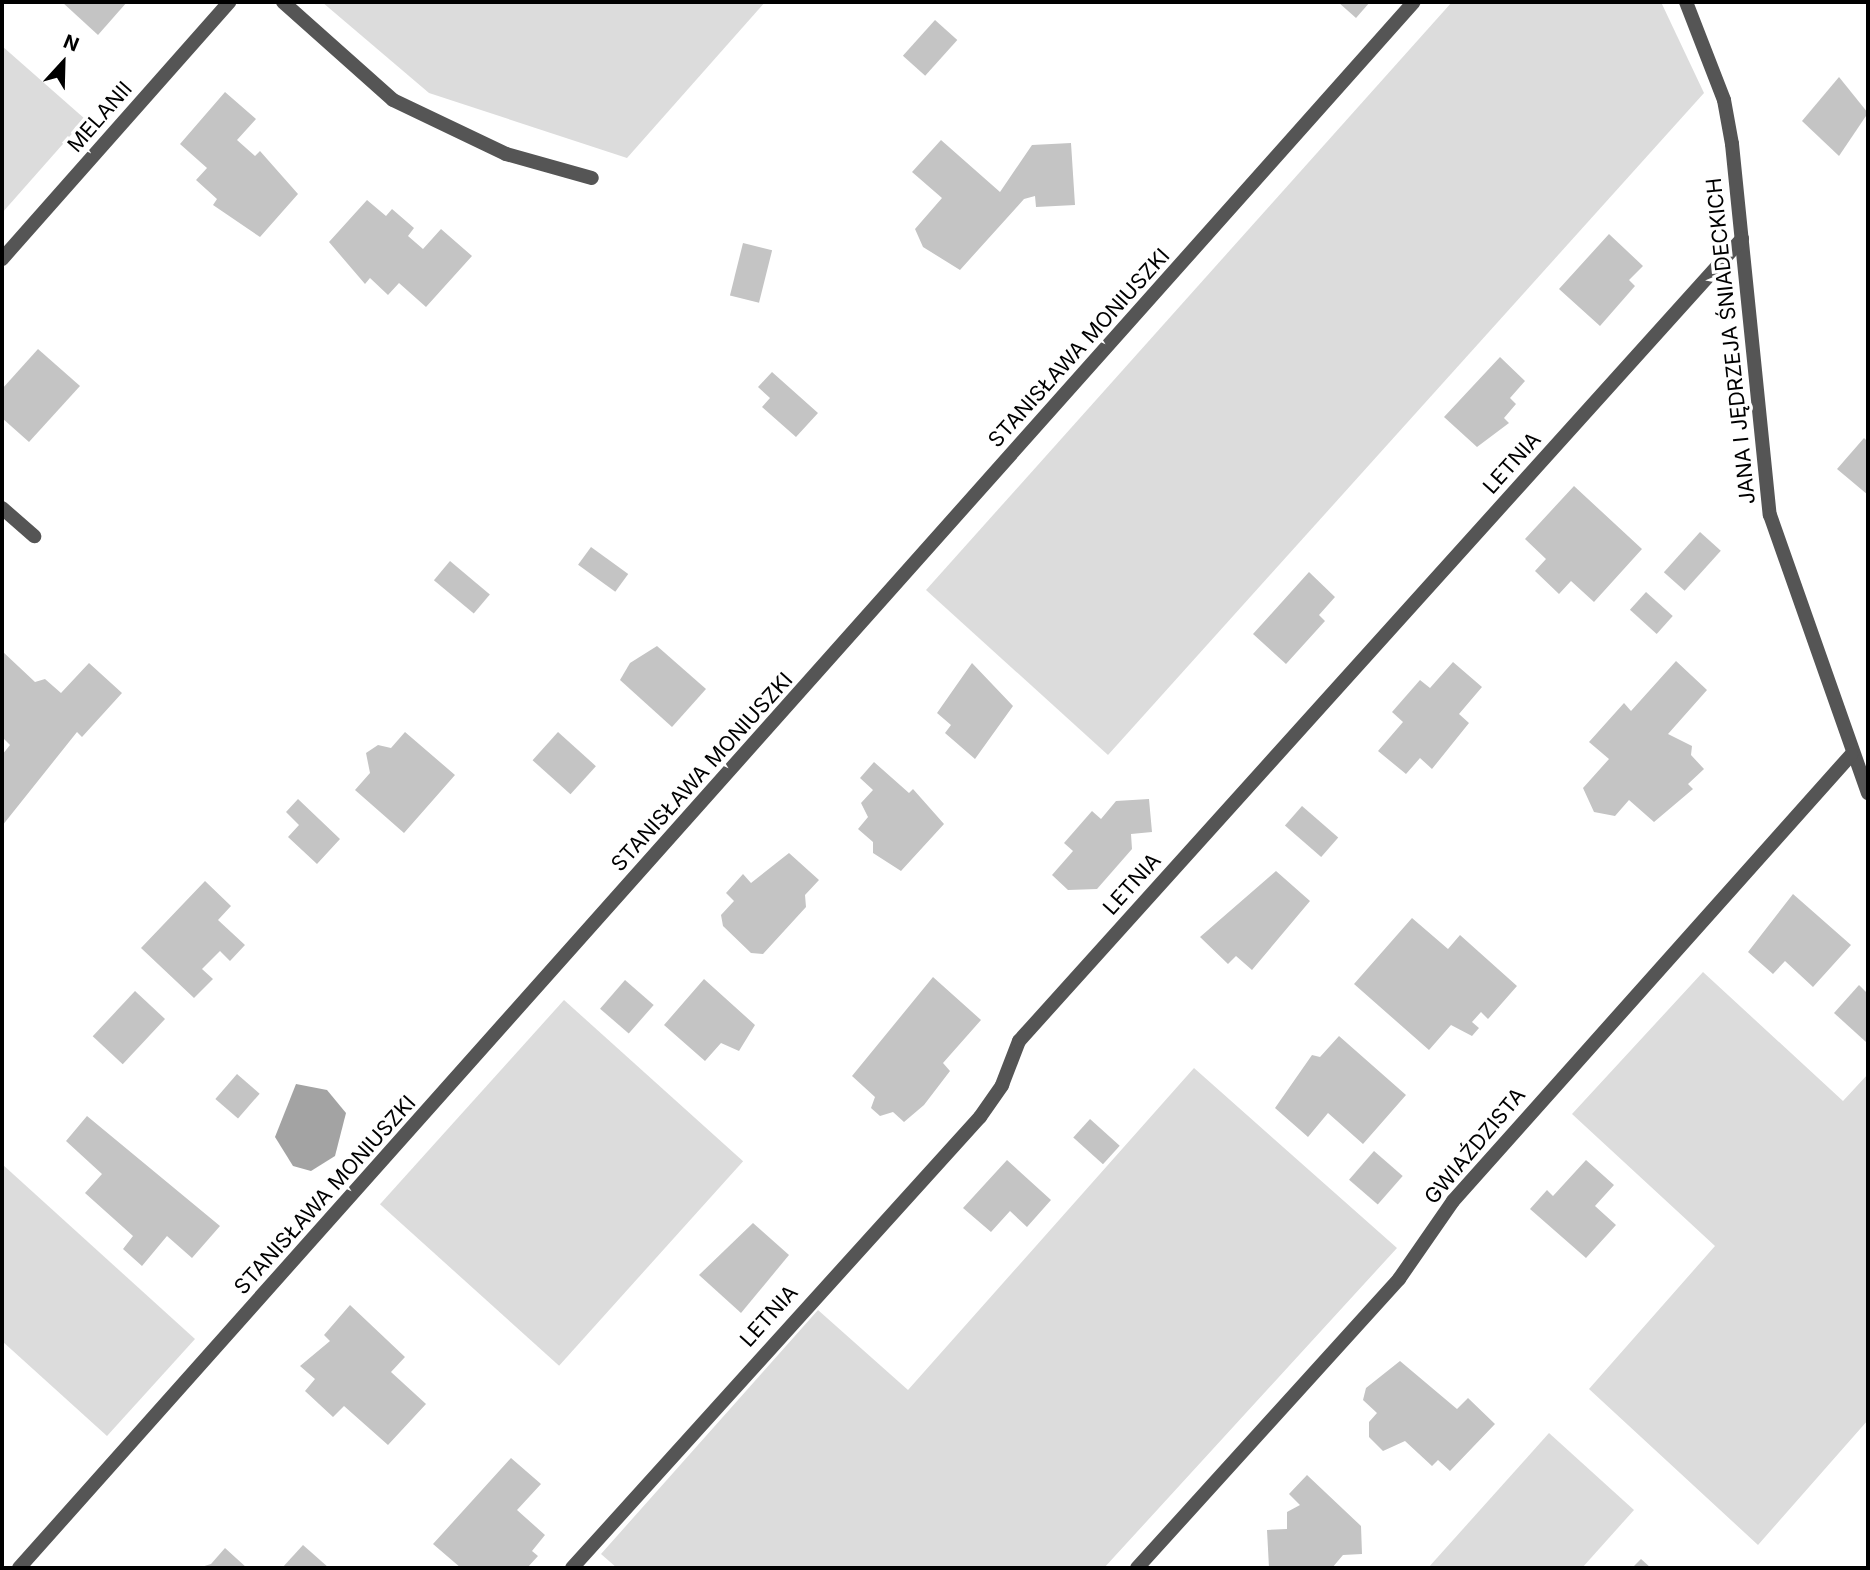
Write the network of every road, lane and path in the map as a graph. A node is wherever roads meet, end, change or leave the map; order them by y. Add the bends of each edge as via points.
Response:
1 (229, 2) edge
2 (284, 2) edge
3 (1414, 2) edge
4 (1686, 2) edge
5 (592, 178) dead end
6 (1742, 239) junction
7 (2, 260) edge
8 (2, 508) edge
9 (34, 537) dead end
10 (1851, 755) junction
11 (1868, 793) edge
12 (19, 1568) edge
13 (572, 1568) edge
14 (1137, 1568) edge

1 - 7 street, MELANII
2 - 5 street via 393,100 506,154
3 - 12 street, STANISŁAWA MONIUSZKI
4 - 6 street, JANA I JĘDRZEJA ŚNIADECKICH via 1724,100
6 - 10 street, JANA I JĘDRZEJA ŚNIADECKICH via 1770,515
6 - 13 street, LETNIA via 1019,1041 1002,1085 979,1117
8 - 9 street
10 - 11 street, JANA I JĘDRZEJA ŚNIADECKICH
10 - 14 street, GWIAŹDZISTA via 1453,1201 1399,1279

